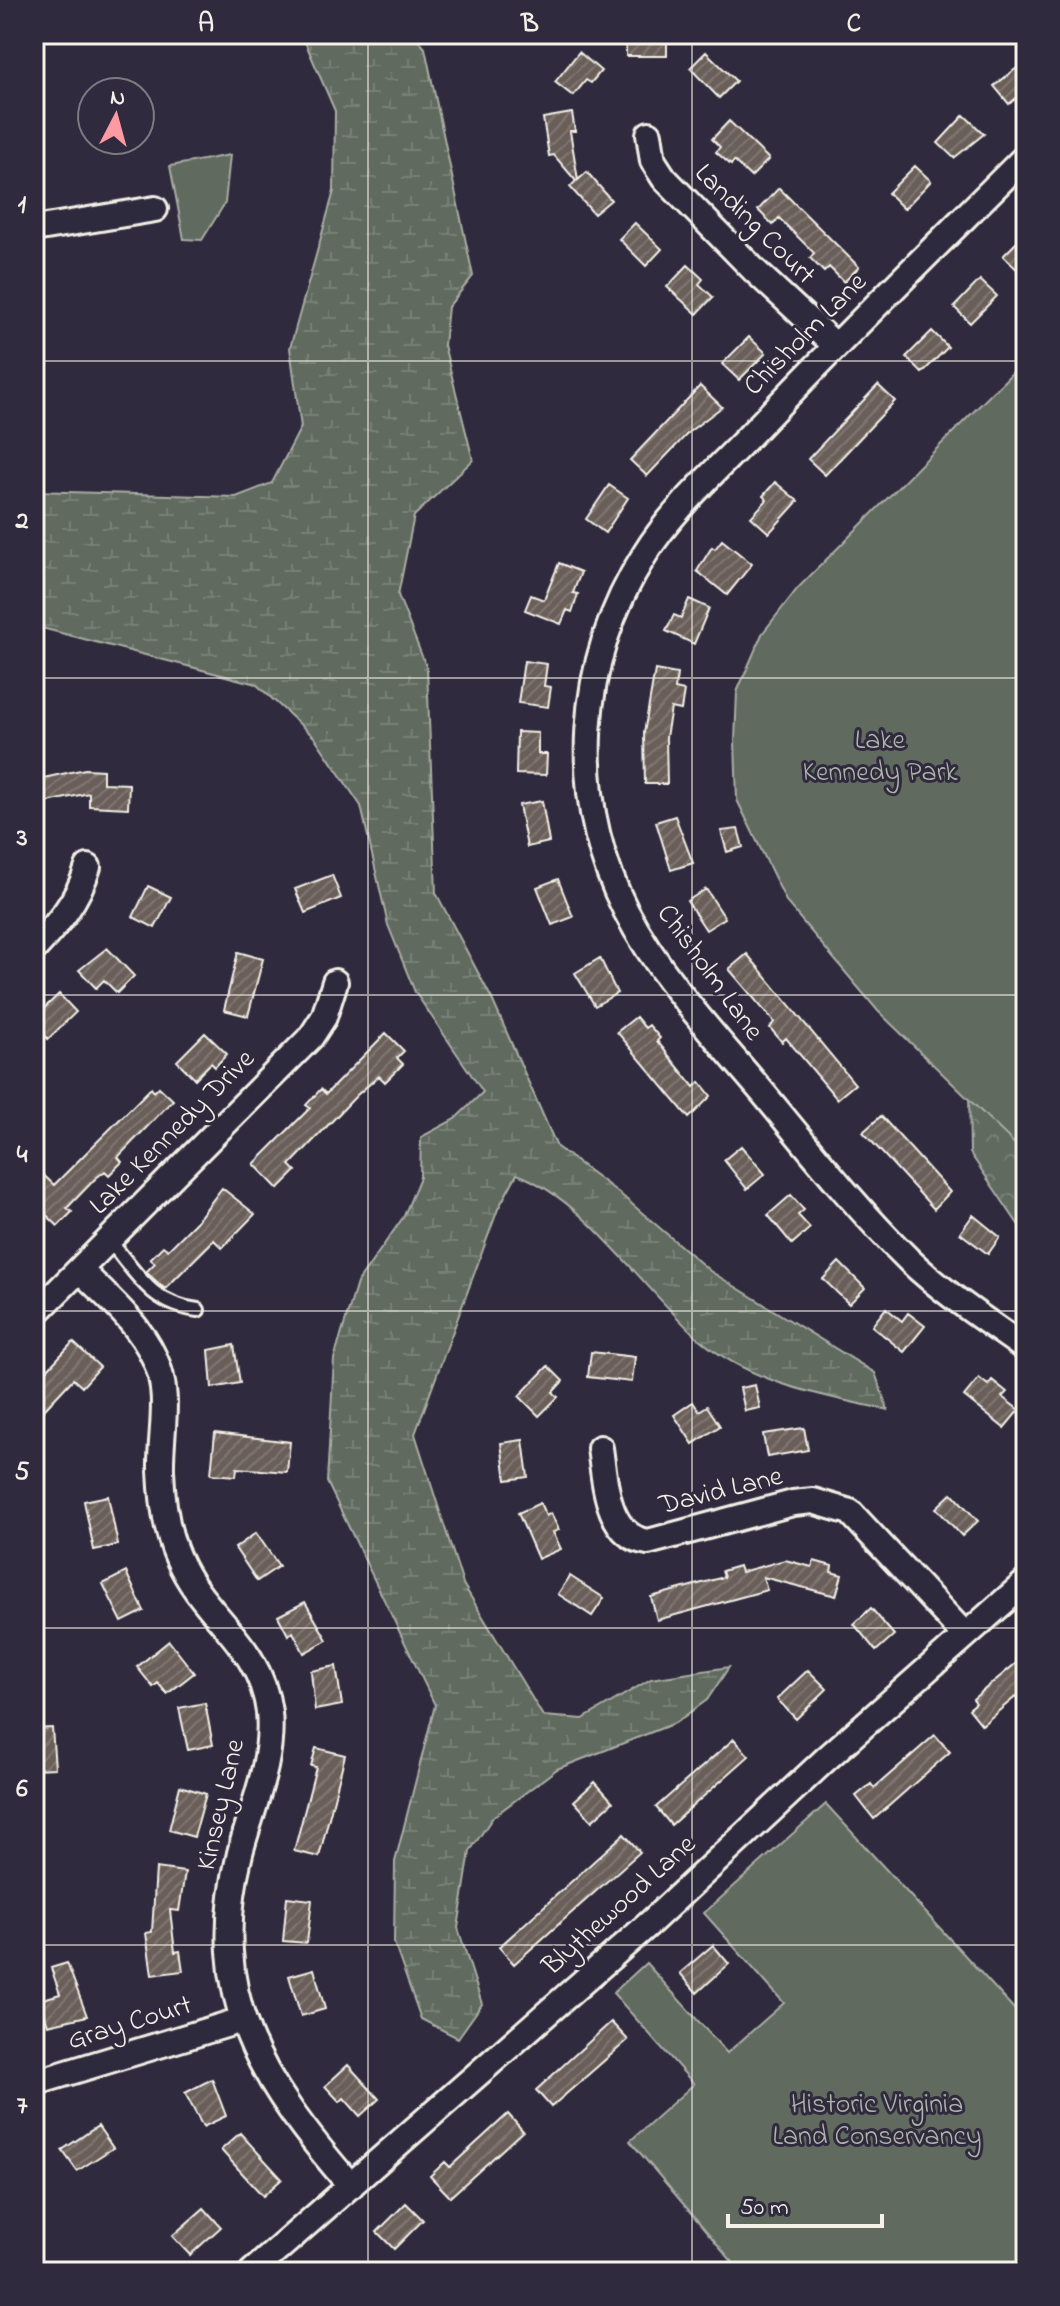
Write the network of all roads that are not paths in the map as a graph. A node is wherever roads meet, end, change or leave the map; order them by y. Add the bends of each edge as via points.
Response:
1 (649, 134) dead end
2 (1026, 156) edge
3 (155, 209) dead end
4 (34, 229) edge
5 (836, 346) junction
6 (88, 867) dead end
7 (34, 949) edge
8 (335, 982) dead end
9 (109, 1240) junction
10 (80, 1270) junction
11 (198, 1310) dead end
12 (34, 1315) edge
13 (1026, 1349) edge
14 (600, 1448) dead end
15 (1026, 1582) edge
16 (965, 1635) junction
17 (242, 2020) junction
18 (34, 2083) edge
19 (351, 2186) junction
20 (252, 2272) edge

1 - 5 street, Landing Court via 653,161 664,178
2 - 5 street, Chisholm Lane
3 - 4 street
5 - 13 street, Chisholm Lane via 646,551 597,663 589,713 589,795 599,841 626,911 706,1025 820,1164 912,1263
6 - 7 street via 67,914
8 - 9 street, Lake Kennedy Drive via 311,1037
9 - 10 street, Lake Kennedy Drive
9 - 11 lane via 157,1298
10 - 12 street, Lake Kennedy Drive
10 - 17 street, Kinsey Lane via 131,1323 156,1359 166,1407 161,1470 169,1534 193,1585 255,1662 263,1684 269,1712 267,1764 236,1870 229,1915 228,1942
14 - 16 street, David Lane via 618,1525 635,1540 648,1542 793,1503 832,1504 850,1512
15 - 16 street, Blythewood Lane
16 - 19 street, Blythewood Lane
17 - 18 street, Gray Court
17 - 19 street, Kinsey Lane via 252,2049 287,2106
19 - 20 street, Blythewood Lane

